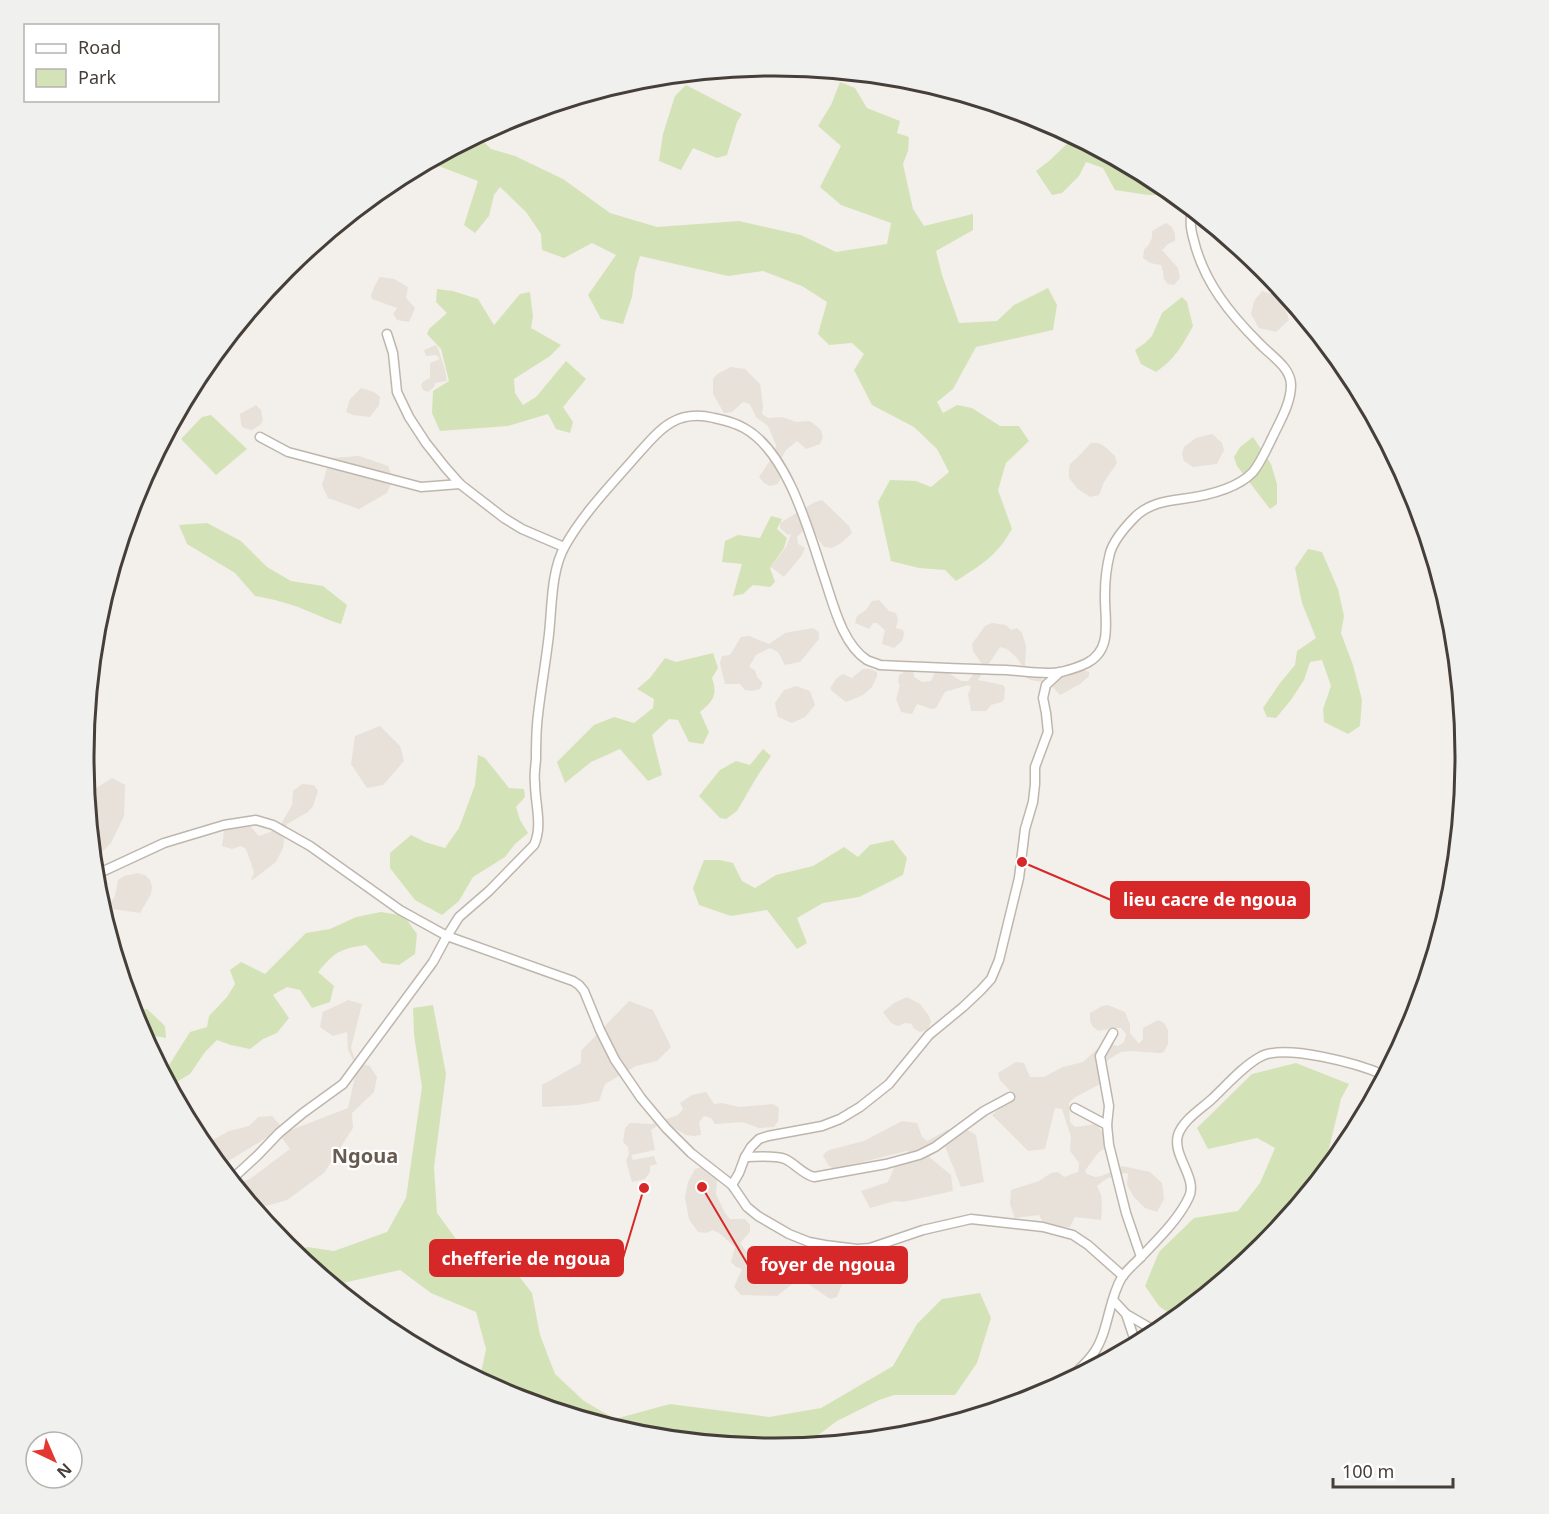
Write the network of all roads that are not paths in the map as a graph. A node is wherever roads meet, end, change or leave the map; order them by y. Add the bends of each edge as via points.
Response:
1 (1192, 219) edge
2 (387, 334) dead end
3 (260, 437) dead end
4 (460, 484) junction
5 (564, 547) junction
6 (1060, 672) junction
7 (104, 871) edge
8 (447, 936) junction
9 (1113, 1033) dead end
10 (1377, 1073) edge
11 (1010, 1096) dead end
12 (1075, 1108) dead end
13 (1107, 1125) junction
14 (745, 1157) junction
15 (237, 1174) edge
16 (732, 1185) junction
17 (1141, 1257) junction
18 (1123, 1276) junction
19 (1114, 1301) junction
20 (1126, 1314) junction
21 (1147, 1326) edge
22 (1133, 1335) edge
23 (1088, 1360) edge

1 - 6 street via 1203,269 1220,300 1287,372 1291,383 1289,396 1260,462 1242,480 1208,494 1154,505 1130,522 1111,550 1104,593 1106,639 1101,651 1090,661
2 - 4 street via 397,392 409,417
3 - 4 street via 288,452 421,487
4 - 5 street via 522,529
5 - 6 street via 606,491 663,427 692,416 726,421 757,438 782,469 834,610 845,632 868,660 880,665
5 - 8 street via 555,576 537,718 534,783 538,838 459,917
6 - 14 street via 1046,685 1042,698 1048,732 1035,767 1033,802 1019,878 991,979 930,1035 889,1084 867,1103 822,1126 759,1139
7 - 8 street via 164,843 256,820 310,846 400,910
8 - 15 street via 433,962 343,1084 303,1113
8 - 16 street via 579,985 615,1060 642,1098 691,1153
9 - 13 street via 1100,1056 1109,1106
10 - 17 street via 1347,1062 1300,1054 1268,1053 1252,1062 1181,1129 1177,1144 1191,1194
11 - 14 street via 935,1147 903,1161 814,1177 780,1158
12 - 13 street
13 - 17 street via 1117,1179
14 - 16 street
16 - 18 street via 758,1216 809,1242 870,1248 958,1221 999,1222 1073,1235
17 - 18 street
18 - 19 street
19 - 20 street
19 - 23 street
20 - 21 street
20 - 22 street

